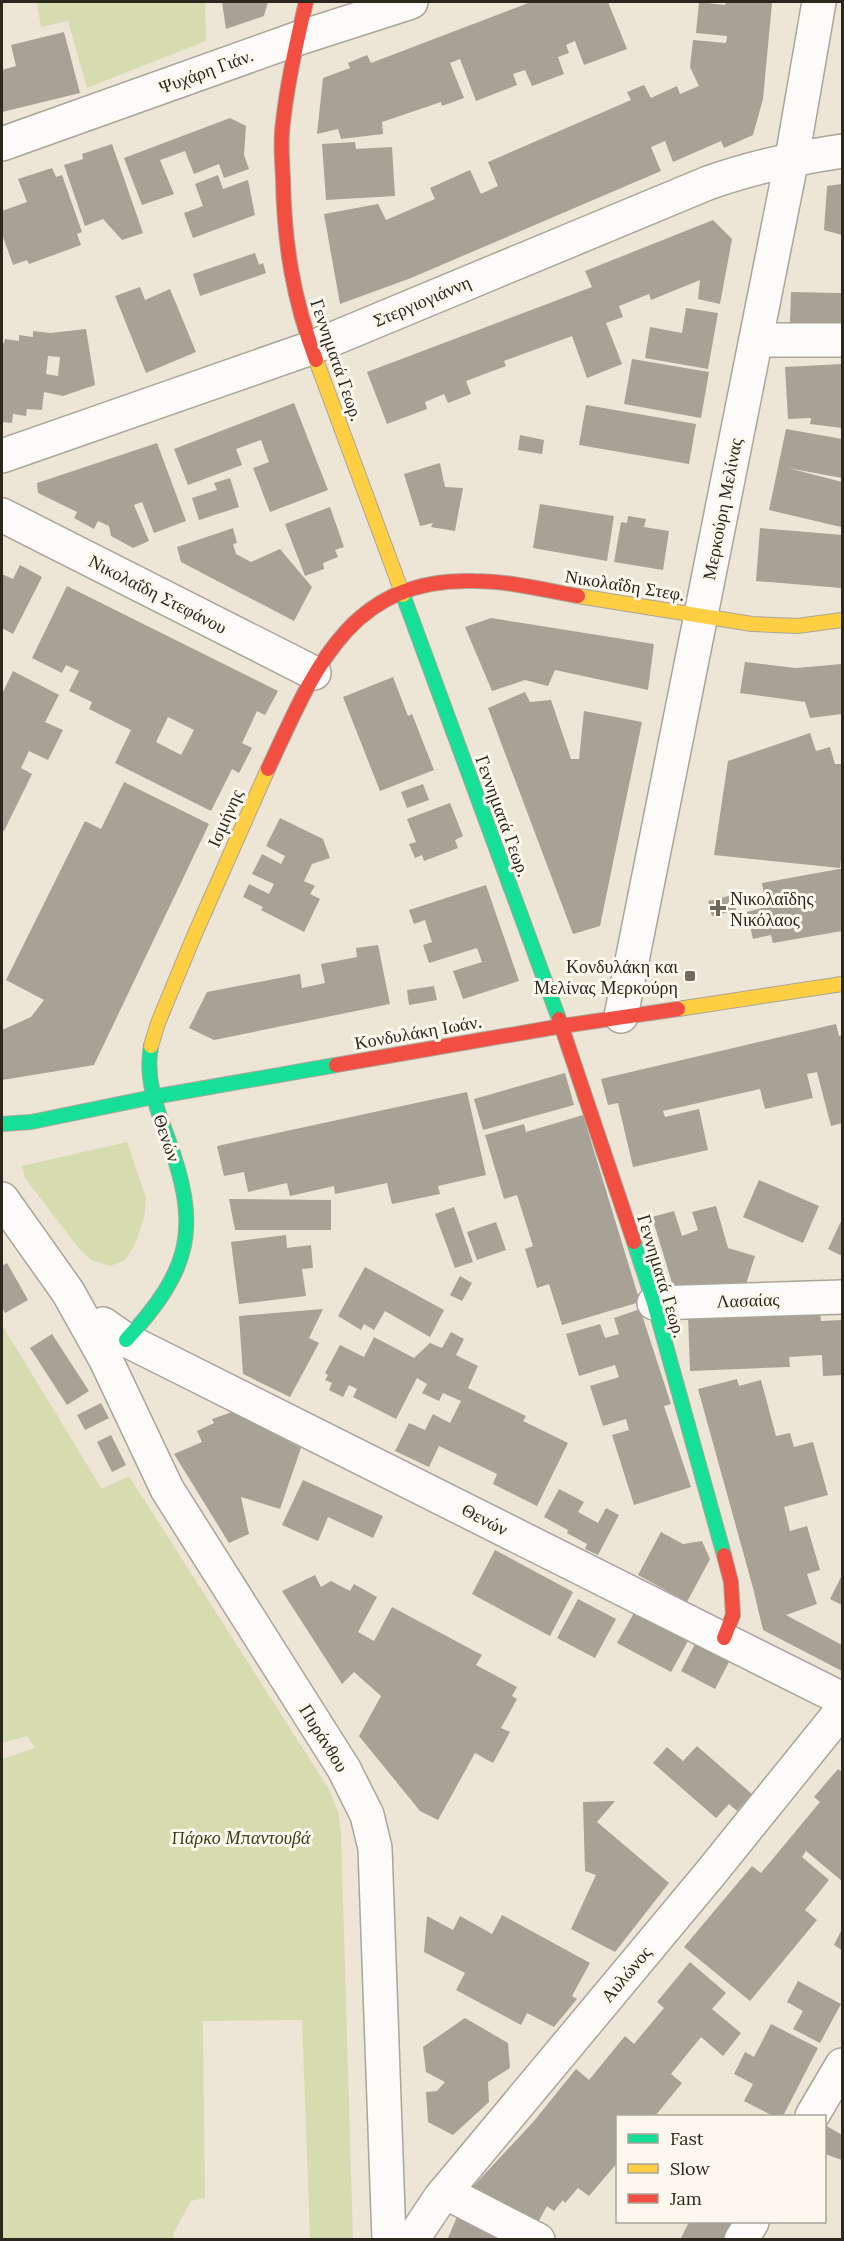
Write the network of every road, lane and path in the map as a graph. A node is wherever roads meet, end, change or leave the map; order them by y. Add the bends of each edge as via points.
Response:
1 (306, 2) edge
2 (411, 2) edge
3 (819, 2) edge
4 (297, 39) junction
5 (2, 144) edge
6 (843, 151) edge
7 (792, 158) junction
8 (756, 340) junction
9 (843, 340) edge
10 (311, 348) junction
11 (2, 456) edge
12 (2, 515) edge
13 (402, 591) junction
14 (701, 616) junction
15 (843, 620) edge
16 (314, 673) junction
17 (843, 984) edge
18 (621, 1016) junction
19 (562, 1026) junction
20 (153, 1097) junction
21 (2, 1124) edge
22 (2, 1199) edge
23 (68, 1292) junction
24 (843, 1297) edge
25 (654, 1303) junction
26 (126, 1340) junction
27 (724, 1638) junction
28 (843, 1699) edge
29 (843, 1710) edge
30 (843, 2065) edge
31 (813, 2115) edge
32 (445, 2192) junction
33 (751, 2223) edge
34 (389, 2240) edge
35 (412, 2240) edge
36 (538, 2240) edge
37 (741, 2240) edge

1 - 4 street, Γεννηματά Γεωρ.
2 - 4 street, Ψυχάρη Γιάν.
3 - 7 street, Μερκούρη Μελίνας
4 - 5 street, Ψυχάρη Γιάν.
4 - 10 street, Γεννηματά Γεωρ. via 282,134 284,231 299,310
6 - 7 street, Στεργιογιάννη
7 - 8 street, Μερκούρη Μελίνας
7 - 10 street, Στεργιογιάννη via 697,187
8 - 9 street
8 - 14 street, Μερκούρη Μελίνας
10 - 11 street, Στεργιογιάννη
10 - 13 street, Γεννηματά Γεωρ.
12 - 16 street, Νικολαΐδη Στεφάνου
13 - 14 street, Νικολαΐδη Στεφ. via 428,583 478,580
13 - 16 street, Ισμήνης via 350,626
13 - 19 street, Γεννηματά Γεωρ.
14 - 15 street, Νικολαΐδη Στεφ. via 790,627
14 - 18 street, Μερκούρη Μελίνας
16 - 20 street, Ισμήνης via 250,805 159,1022 150,1054
17 - 18 street, Κονδυλάκη Ιωάν.
18 - 19 street, Κονδυλάκη Ιωάν.
19 - 20 street, Κονδυλάκη Ιωάν.
19 - 25 street, Γεννηματά Γεωρ.
20 - 21 street, Κονδυλάκη Ιωάν. via 31,1122
20 - 26 street, Θενών via 178,1168 186,1237 182,1258 169,1285
22 - 23 street
23 - 26 street, Θενών
23 - 34 street, Πυράνθου via 106,1360 167,1489 344,1768 367,1815 375,1848
24 - 25 street, Λασαίας
25 - 27 street, Γεννηματά Γεωρ. via 731,1582 734,1615
26 - 27 street, Θενών
27 - 28 street, Θενών
29 - 32 street, Αυλώνος
30 - 31 street
32 - 35 street, Αυλώνος
32 - 36 street
33 - 37 street

